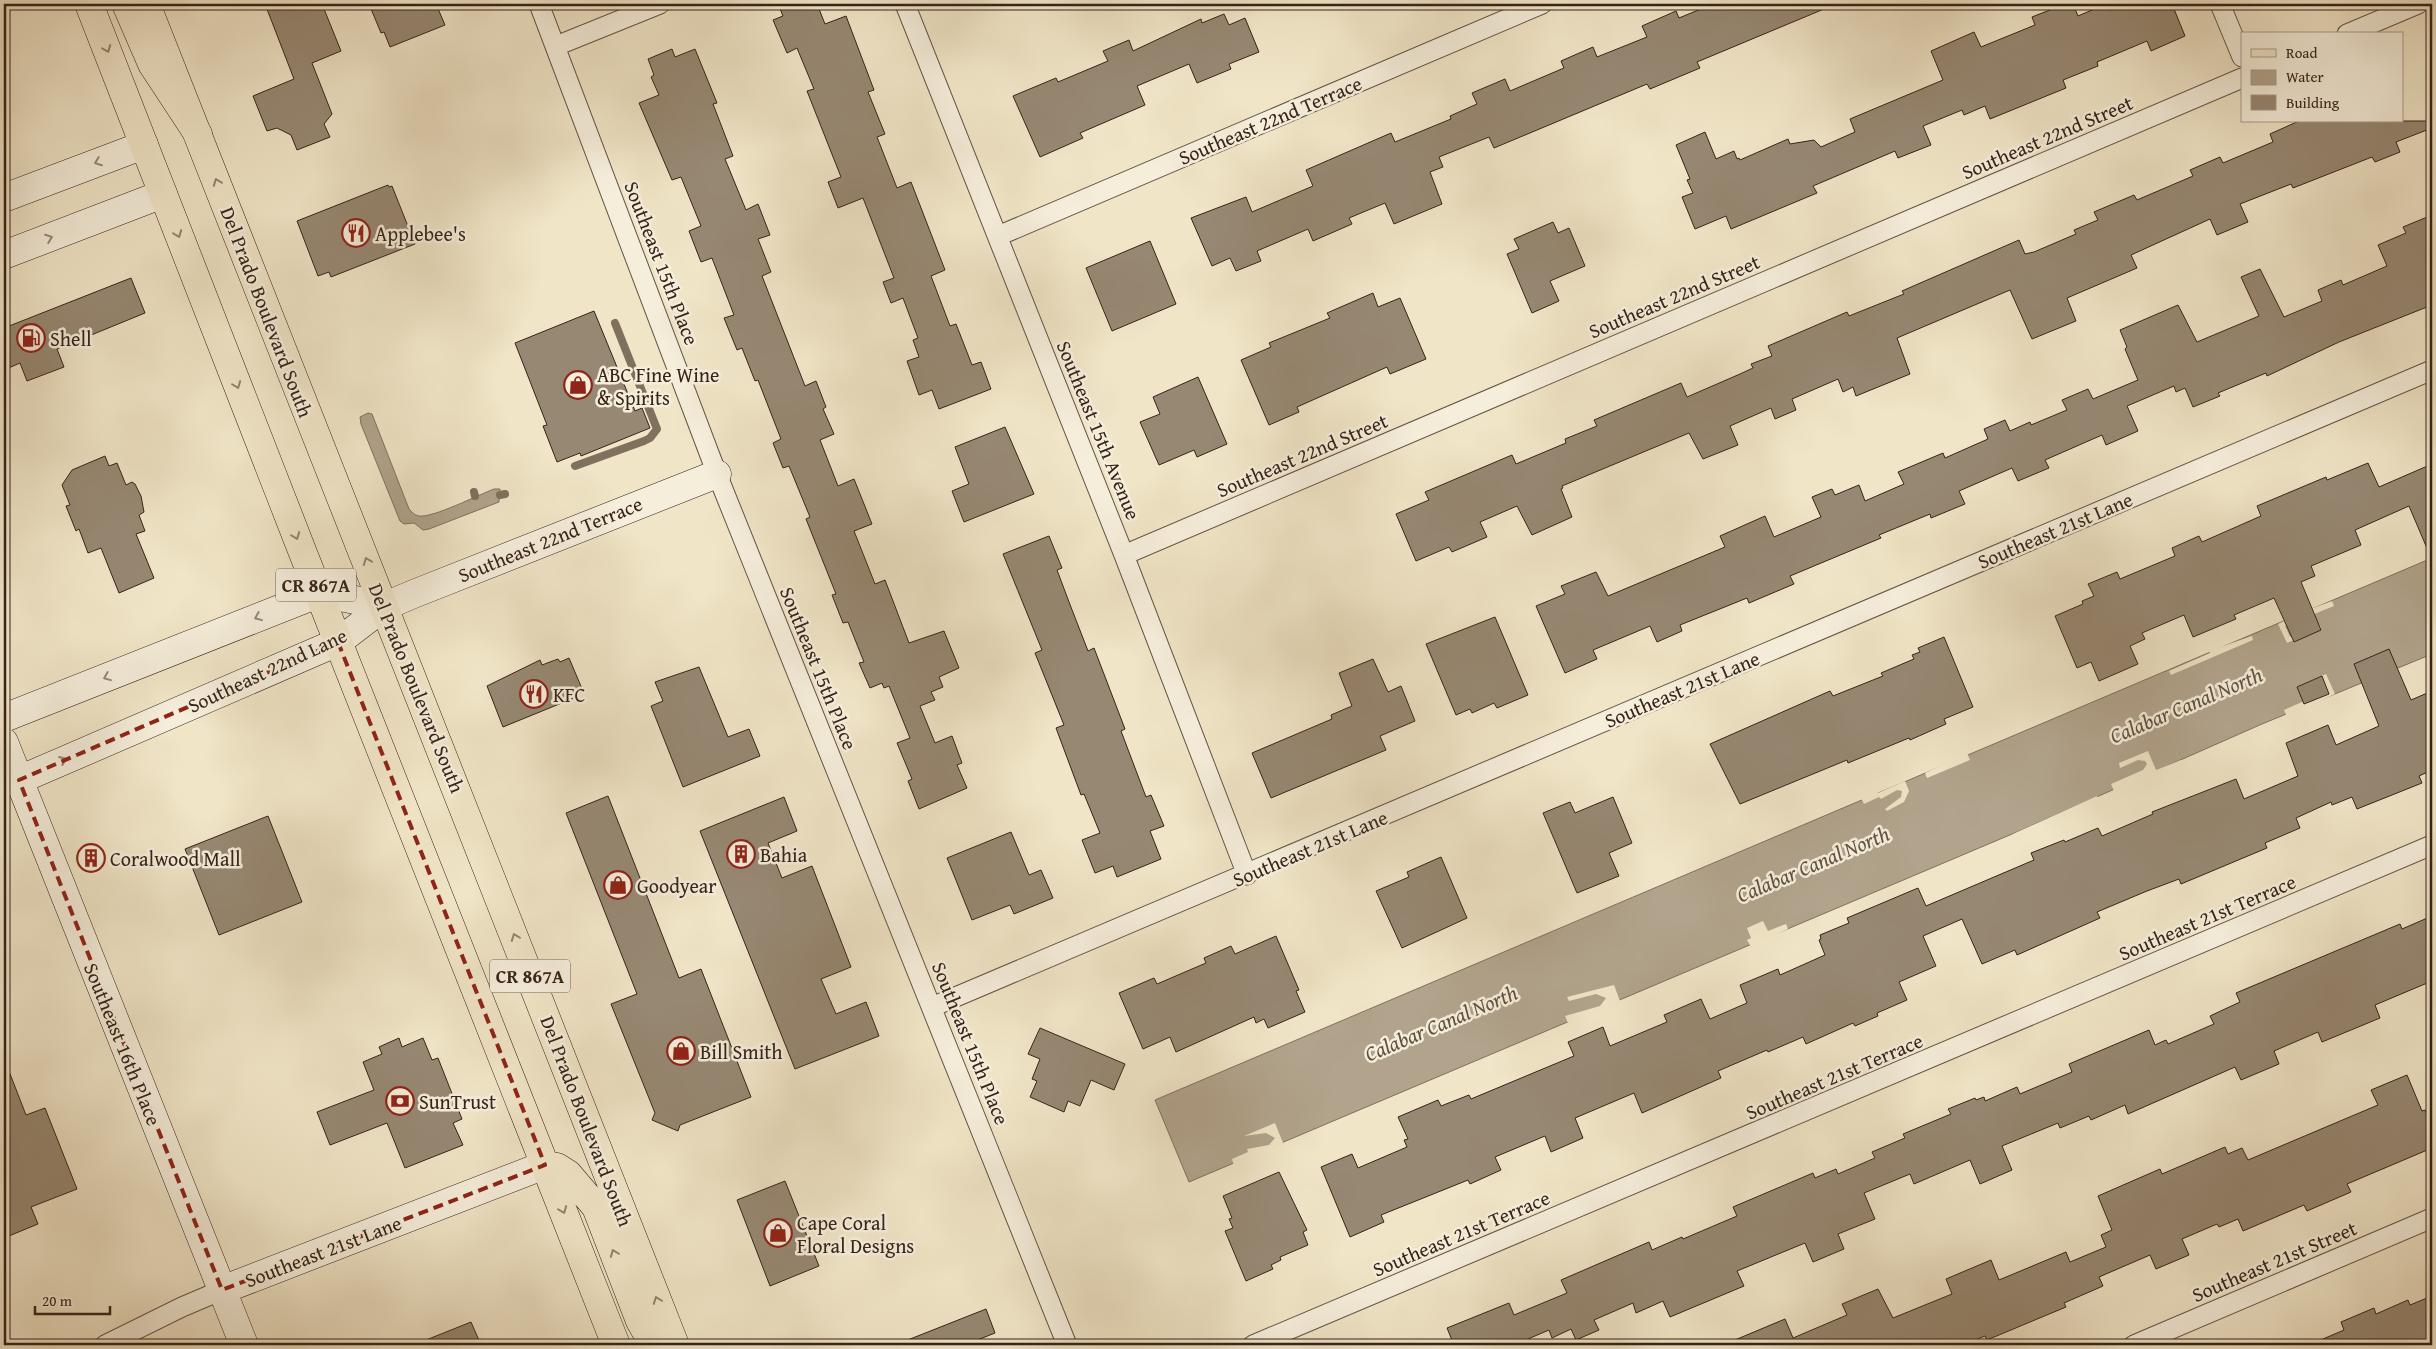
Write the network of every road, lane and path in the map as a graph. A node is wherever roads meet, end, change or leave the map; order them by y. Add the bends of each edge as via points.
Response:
1 (90, 4) edge
2 (126, 4) edge
3 (146, 4) edge
4 (539, 4) edge
5 (660, 4) edge
6 (906, 4) edge
7 (1542, 4) edge
8 (2220, 4) edge
9 (2418, 4) edge
10 (2352, 32) edge
11 (556, 46) junction
12 (2241, 55) edge
13 (2241, 78) edge
14 (198, 134) junction
15 (144, 145) junction
16 (162, 194) junction
17 (4, 198) edge
18 (998, 236) junction
19 (4, 255) edge
20 (2432, 370) edge
21 (716, 474) junction
22 (1124, 555) junction
23 (320, 593) junction
24 (385, 606) junction
25 (338, 642) junction
26 (4, 718) edge
27 (4, 742) edge
28 (19, 780) junction
29 (2432, 845) edge
30 (1247, 875) junction
31 (932, 1007) junction
32 (545, 1165) junction
33 (2432, 1218) edge
34 (222, 1290) junction
35 (105, 1345) edge
36 (244, 1345) edge
37 (616, 1345) edge
38 (654, 1345) edge
39 (675, 1345) edge
40 (1067, 1345) edge
41 (1253, 1345) edge
42 (2134, 1345) edge

1 -> 15 main road, CR 867A
2 - 14 main road via 152,64
3 - 14 main road, Del Prado Boulevard South / CR 867A
4 - 11 street, Southeast 15th Place
5 - 11 street
6 - 18 street, Southeast 15th Avenue
7 - 18 street, Southeast 22nd Terrace
8 - 12 street
9 - 10 street
11 - 21 street, Southeast 15th Place
13 - 22 street, Southeast 22nd Street
24 -> 14 main road, Del Prado Boulevard South / CR 867A
15 - 16 main road, CR 867A
15 -> 17 street
19 -> 16 street
16 -> 23 main road, CR 867A
18 - 22 street, Southeast 15th Avenue
20 - 30 street, Southeast 21st Lane
21 - 24 street, Southeast 22nd Terrace
21 - 31 street, Southeast 15th Place
22 - 30 street, Southeast 15th Avenue
23 - 24 street, Southeast 22nd Lane
23 - 25 main road, CR 867A
23 -> 26 street
24 - 25 street, Southeast 22nd Lane
39 -> 24 main road, Del Prado Boulevard South / CR 867A
28 -> 25 street, Southeast 22nd Lane
25 - 32 main road, CR 867A
27 - 28 street, Southeast 16th Place
28 - 34 street, Southeast 16th Place
29 - 41 street, Southeast 21st Terrace
30 - 31 street, Southeast 21st Lane
31 - 40 street, Southeast 15th Place
32 - 34 street, Southeast 21st Lane
32 -> 37 main road, CR 867A
38 -> 32 main road via 640,1320 596,1207 568,1174 558,1167
33 - 42 street, Southeast 21st Street
34 - 35 street, Southeast 21st Lane
34 - 36 street, Southeast 16th Place

